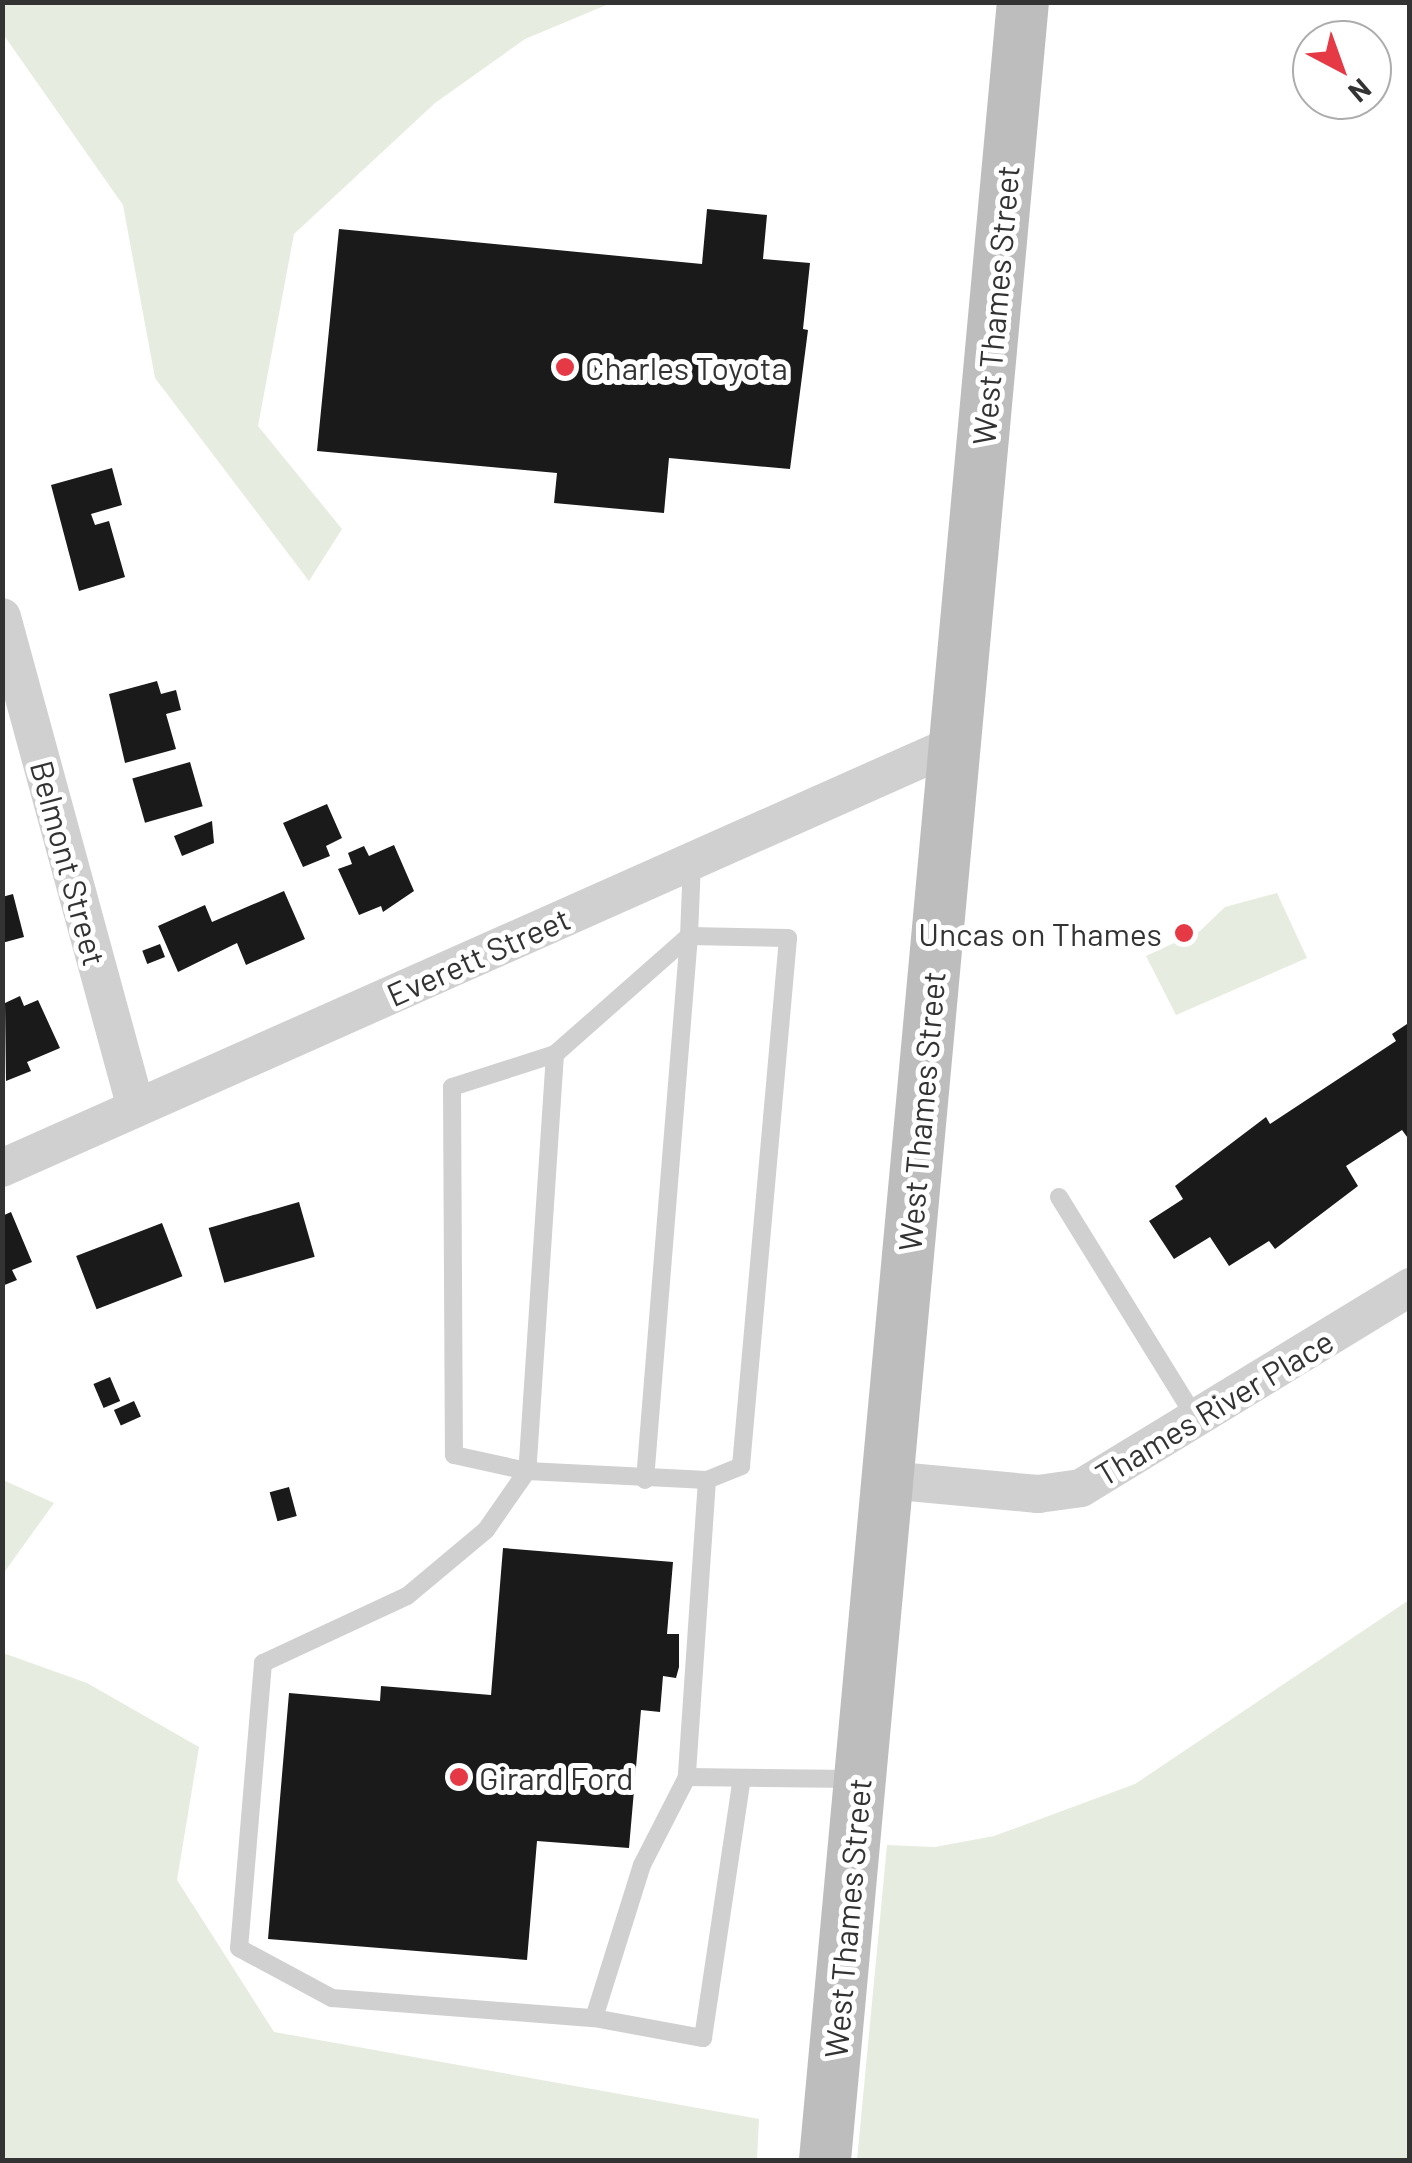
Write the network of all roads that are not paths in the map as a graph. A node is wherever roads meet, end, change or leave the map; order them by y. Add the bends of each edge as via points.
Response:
1 (1023, 2) edge
2 (2, 617) edge
3 (10, 677) edge
4 (954, 744) junction
5 (692, 860) junction
6 (689, 936) junction
7 (555, 1054) junction
8 (136, 1108) junction
9 (2, 1168) edge
10 (1059, 1196) dead end
11 (1410, 1286) edge
12 (1196, 1420) junction
13 (526, 1471) junction
14 (645, 1480) junction
15 (707, 1480) junction
16 (888, 1480) junction
17 (687, 1777) junction
18 (742, 1778) junction
19 (860, 1779) junction
20 (594, 2018) junction
21 (825, 2160) edge

1 - 4 main road, West Thames Street
2 - 3 street, Belmont Street
3 - 8 street, Belmont Street
4 - 5 street, Everett Street
4 - 16 main road, West Thames Street
5 - 6 lane
5 - 8 street, Everett Street
6 - 7 lane
6 - 14 lane
6 - 15 lane via 788,938 741,1466
7 - 13 lane
7 - 13 lane via 452,1087 454,1455
8 - 9 street, Everett Street
10 - 12 lane
11 - 12 street, Thames River Place
12 - 16 street, Thames River Place via 1102,1478 1060,1492
13 - 14 lane
13 - 20 lane via 486,1530 407,1596 263,1663 239,1948 332,1998
14 - 15 lane
15 - 17 lane
16 - 19 main road, West Thames Street
17 - 18 lane
17 - 20 lane via 642,1866
18 - 19 lane
18 - 20 lane via 703,2038
19 - 21 main road, West Thames Street

